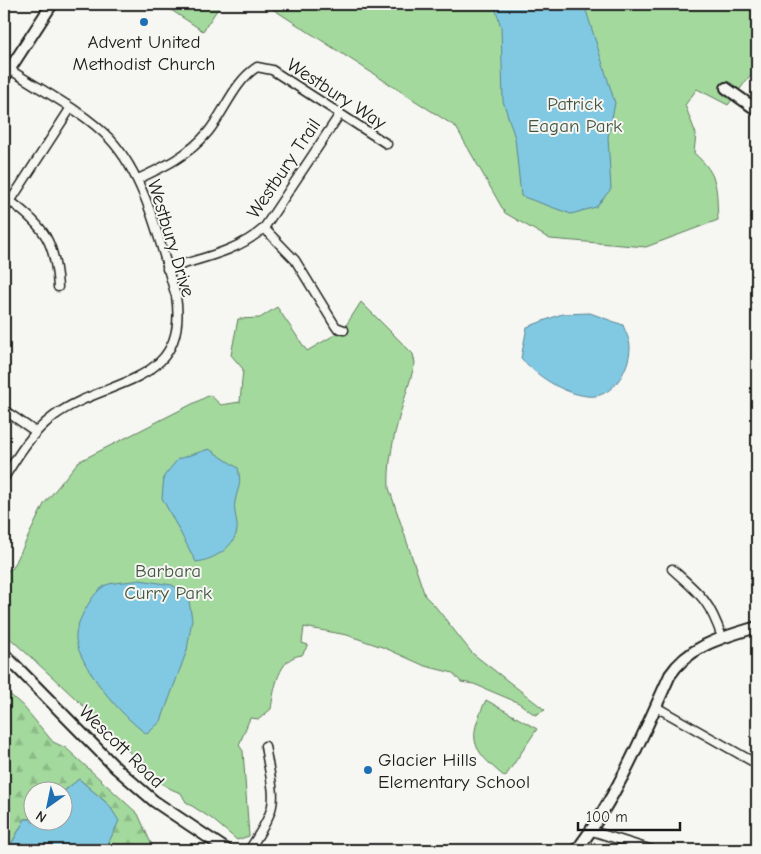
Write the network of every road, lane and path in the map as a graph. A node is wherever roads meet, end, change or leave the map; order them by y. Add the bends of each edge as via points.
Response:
1 (52, 4) edge
2 (7, 74) edge
3 (726, 88) dead end
4 (70, 109) junction
5 (757, 110) edge
6 (340, 114) junction
7 (387, 144) dead end
8 (138, 180) junction
9 (10, 201) junction
10 (4, 211) edge
11 (264, 228) junction
12 (167, 269) junction
13 (58, 287) dead end
14 (344, 330) dead end
15 (4, 410) edge
16 (36, 432) junction
17 (4, 478) edge
18 (672, 569) dead end
19 (757, 626) edge
20 (722, 637) junction
21 (4, 654) edge
22 (656, 707) junction
23 (265, 746) dead end
24 (757, 764) edge
25 (592, 831) junction
26 (227, 850) edge
27 (249, 850) edge
28 (577, 850) edge
29 (652, 850) edge

1 - 2 street
2 - 4 street, Westbury Drive
3 - 5 street
4 - 8 street, Westbury Drive via 110,139
4 - 9 street
6 - 7 street, Westbury Way
6 - 8 street, Westbury Way via 272,70 257,68 245,75 195,146 174,162
6 - 11 street, Westbury Trail
8 - 12 street, Westbury Drive
9 - 10 street
9 - 13 street via 34,219 50,243 57,264
11 - 12 street, Westbury Trail via 236,248
11 - 14 street via 294,260 336,326
12 - 16 street, Westbury Drive via 179,316 176,334 163,358 140,377 70,406
15 - 16 street
16 - 17 street, Westbury Drive
18 - 20 street via 704,597
19 - 20 street
20 - 22 street via 679,662
21 - 26 street, Wescott Road via 116,768 154,801
22 - 24 street
22 - 25 street
23 - 27 street via 274,792 273,806 269,820
25 - 28 street
25 - 29 street

